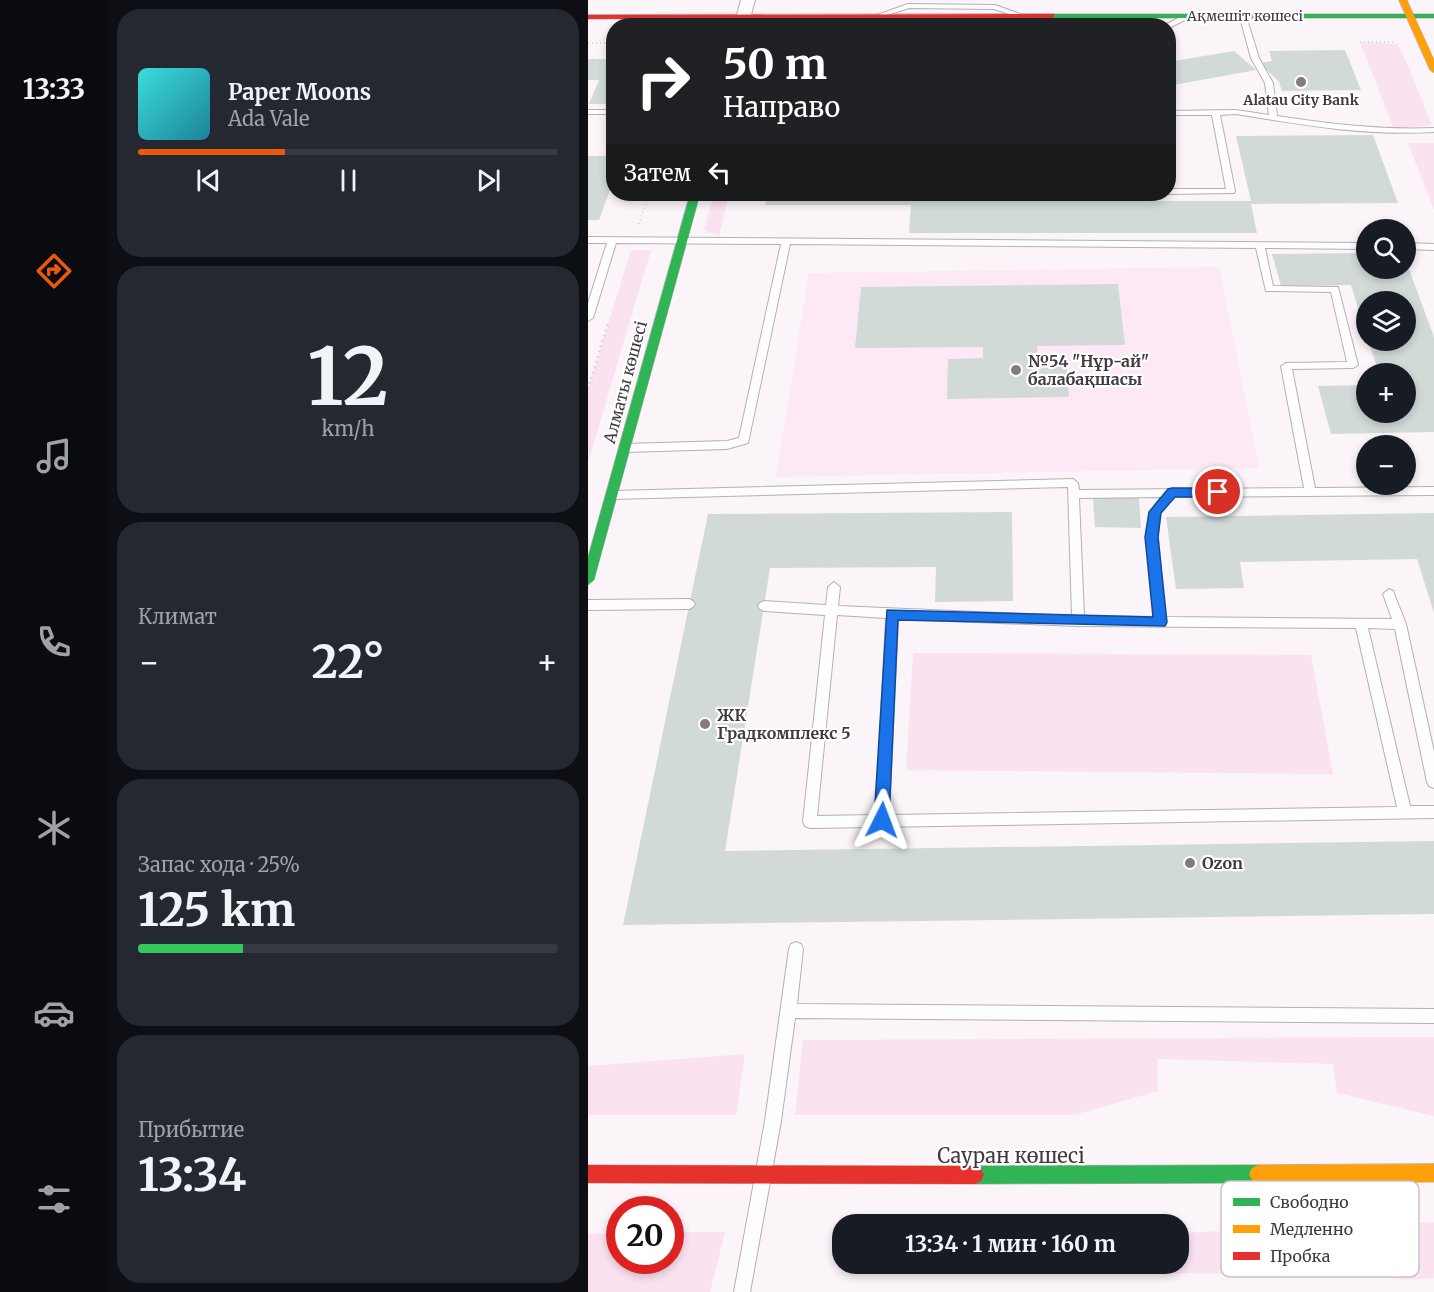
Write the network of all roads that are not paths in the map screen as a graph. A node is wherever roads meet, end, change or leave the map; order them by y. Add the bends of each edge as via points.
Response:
1 (748, 0) edge
2 (1403, 0) edge
3 (1188, 16) junction
4 (1242, 16) junction
5 (1410, 16) junction
6 (1434, 16) edge
7 (588, 17) edge
8 (873, 17) junction
9 (1026, 17) junction
10 (1056, 17) joint
11 (619, 18) edge
12 (743, 18) edge
13 (847, 18) edge
14 (883, 18) edge
15 (998, 18) edge
16 (1176, 21) edge
17 (1434, 70) edge
18 (588, 112) edge
19 (606, 112) edge
20 (1176, 113) edge
21 (1216, 113) junction
22 (1273, 118) junction
23 (1434, 130) edge
24 (1176, 192) edge
25 (693, 201) edge
26 (588, 240) edge
27 (612, 240) junction
28 (681, 242) junction
29 (786, 242) junction
30 (1260, 244) junction
31 (1356, 246) edge
32 (1416, 246) edge
33 (1434, 247) edge
34 (588, 318) edge
35 (624, 448) junction
36 (1434, 491) edge
37 (1172, 492) junction
38 (1310, 492) junction
39 (1074, 494) junction
40 (611, 495) junction
41 (593, 540) edge
42 (588, 580) edge
43 (834, 587) dead end
44 (1389, 594) dead end
45 (689, 604) dead end
46 (588, 605) edge
47 (764, 606) dead end
48 (830, 611) junction
49 (892, 614) junction
50 (1078, 621) junction
51 (1160, 622) junction
52 (1361, 624) junction
53 (1400, 624) junction
54 (1434, 782) edge
55 (1405, 812) junction
56 (1434, 812) edge
57 (882, 820) junction
58 (796, 949) dead end
59 (790, 1011) junction
60 (1434, 1016) edge
61 (1434, 1173) edge
62 (588, 1174) edge
63 (765, 1176) junction
64 (742, 1292) edge

1 - 12 street
2 - 5 main road
3 - 4 main road, Ақмешіт көшесі
3 - 10 main road, Ақмешіт көшесі
3 - 16 lane
4 - 5 main road, Ақмешіт көшесі
4 - 22 lane via 1255,58 1269,83
5 - 6 main road, Ақмешіт көшесі
5 - 17 main road
7 - 11 main road, Ақмешіт көшесі
8 - 9 lane via 908,6 995,7
8 - 13 main road, Ақмешіт көшесі
8 - 14 main road, Ақмешіт көшесі
9 - 10 main road, Ақмешіт көшесі
9 - 15 main road, Ақмешіт көшесі
18 - 19 lane
20 - 21 lane
21 - 22 lane
21 - 24 lane via 1231,191
22 - 23 lane via 1346,129
25 - 28 main road, Алматы көшесі
26 - 27 lane
27 - 28 lane
27 - 34 lane
28 - 29 lane
28 - 35 main road, Алматы көшесі
29 - 30 lane
29 - 35 lane via 744,440 727,445
30 - 31 lane
30 - 38 lane via 1269,289 1335,289 1353,365 1286,366
32 - 33 lane
35 - 40 main road, Алматы көшесі
36 - 38 lane
37 - 38 lane
37 - 39 lane
37 - 51 lane via 1155,512 1152,537
39 - 40 lane via 1073,483
39 - 50 lane
40 - 41 main road, Алматы көшесі
41 - 42 main road, Алматы көшесі
43 - 48 lane
44 - 53 lane
45 - 46 lane
47 - 48 lane
48 - 49 lane
48 - 57 lane via 810,822
49 - 50 lane
49 - 57 lane
50 - 51 lane
51 - 52 lane
52 - 53 lane
52 - 55 lane
53 - 54 lane
55 - 56 lane
55 - 57 lane
58 - 59 lane
59 - 60 lane
59 - 63 lane
61 - 63 main road, Сауран көшесі
62 - 63 main road, Сауран көшесі
63 - 64 lane

